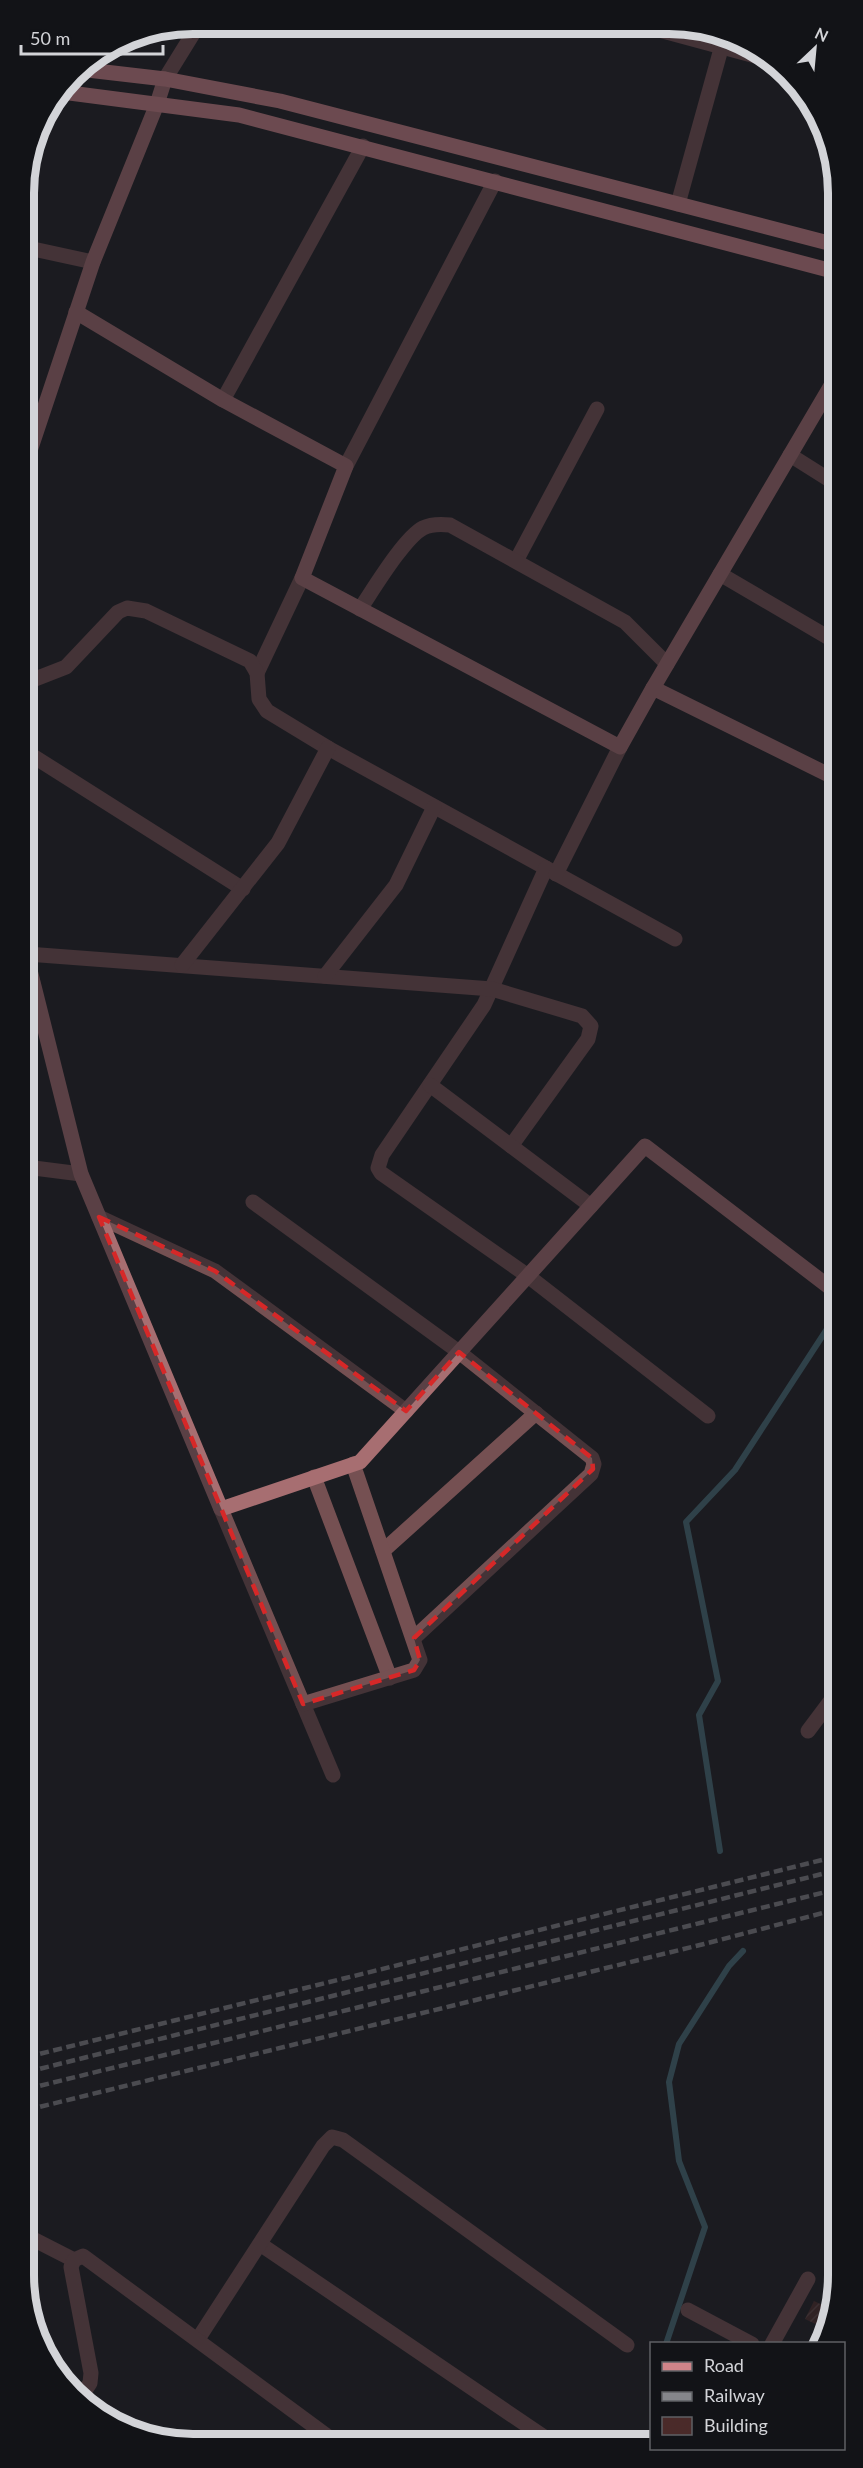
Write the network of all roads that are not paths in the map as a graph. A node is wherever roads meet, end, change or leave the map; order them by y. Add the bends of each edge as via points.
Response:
1 (192, 35) edge
2 (723, 43) edge
3 (93, 71) edge
4 (165, 79) junction
5 (70, 93) edge
6 (157, 104) junction
7 (363, 146) junction
8 (495, 181) junction
9 (678, 204) junction
10 (828, 243) edge
11 (35, 249) edge
12 (93, 262) junction
13 (828, 270) edge
14 (76, 312) junction
15 (828, 391) edge
16 (223, 400) junction
17 (597, 410) dead end
18 (35, 436) edge
19 (790, 455) junction
20 (346, 466) junction
21 (828, 479) edge
22 (516, 561) junction
23 (720, 574) junction
24 (302, 578) junction
25 (360, 609) junction
26 (828, 637) edge
27 (667, 664) junction
28 (257, 673) junction
29 (35, 679) edge
30 (653, 688) junction
31 (620, 747) junction
32 (328, 748) junction
33 (35, 757) edge
34 (828, 774) edge
35 (434, 807) junction
36 (551, 871) junction
37 (243, 889) junction
38 (675, 939) dead end
39 (35, 953) edge
40 (182, 965) junction
41 (325, 976) junction
42 (35, 987) edge
43 (492, 989) junction
44 (430, 1085) junction
45 (512, 1146) junction
46 (35, 1168) edge
47 (81, 1174) junction
48 (253, 1202) dead end
49 (591, 1206) junction
50 (99, 1217) junction
51 (528, 1276) junction
52 (828, 1286) edge
53 (459, 1352) junction
54 (406, 1411) junction
55 (536, 1413) junction
56 (708, 1416) dead end
57 (352, 1464) junction
58 (314, 1477) junction
59 (221, 1509) junction
60 (383, 1551) junction
61 (414, 1638) junction
62 (390, 1677) junction
63 (303, 1704) junction
64 (828, 1704) edge
65 (808, 1731) dead end
66 (333, 1775) dead end
67 (34, 2240) edge
68 (260, 2244) junction
69 (74, 2260) junction
70 (808, 2279) dead end
71 (688, 2310) dead end
72 (198, 2339) junction
73 (750, 2342) edge
74 (773, 2342) edge
75 (627, 2345) dead end
76 (85, 2390) edge
77 (325, 2434) edge
78 (540, 2434) edge

1 - 4 street
2 - 9 street
3 - 4 main road
4 - 6 street
4 - 9 main road via 280,101
5 - 6 main road
6 - 7 main road via 239,115
6 - 12 street
7 - 8 main road
7 - 16 street
8 - 13 main road
8 - 20 street
9 - 10 main road
11 - 12 street
12 - 14 street
14 - 16 street
14 - 18 street
15 - 19 street
16 - 20 street
17 - 22 street
19 - 21 street
19 - 23 street
20 - 24 street
22 - 25 street via 450,525 422,528 410,538
22 - 27 street via 624,622
23 - 26 street
23 - 27 street
24 - 25 street
24 - 28 street
25 - 31 street
27 - 30 street
28 - 29 street via 250,661 146,611 127,608 118,612 66,667
28 - 32 street via 262,705
30 - 31 street
30 - 34 street
31 - 36 street
32 - 35 street
32 - 37 street via 278,843
33 - 37 street
35 - 36 street
35 - 41 street via 396,885
36 - 38 street
36 - 43 street
37 - 40 street
39 - 40 street
40 - 41 street
41 - 43 street
42 - 47 street
43 - 44 street
43 - 45 street via 582,1016 591,1026 588,1039
44 - 45 street
44 - 51 street via 382,1155 378,1168
45 - 49 street
46 - 47 street
47 - 50 street
48 - 53 street
49 - 51 street
49 - 52 street via 645,1146
50 - 54 street via 215,1271
50 - 59 street
51 - 53 street
51 - 56 street
53 - 54 street
53 - 55 street
54 - 57 street via 360,1462
55 - 60 street
55 - 61 street via 592,1458 591,1474
57 - 58 street
57 - 60 street
58 - 59 street
58 - 62 street
59 - 63 street
60 - 61 street
61 - 62 street via 418,1665 414,1670
62 - 63 street
63 - 66 street
64 - 65 street
67 - 69 street
68 - 72 street
68 - 75 street via 323,2146 332,2137 343,2140
68 - 78 street
69 - 72 street via 83,2256 93,2261
69 - 76 street via 71,2267 90,2373
70 - 74 street
71 - 73 street
72 - 77 street

